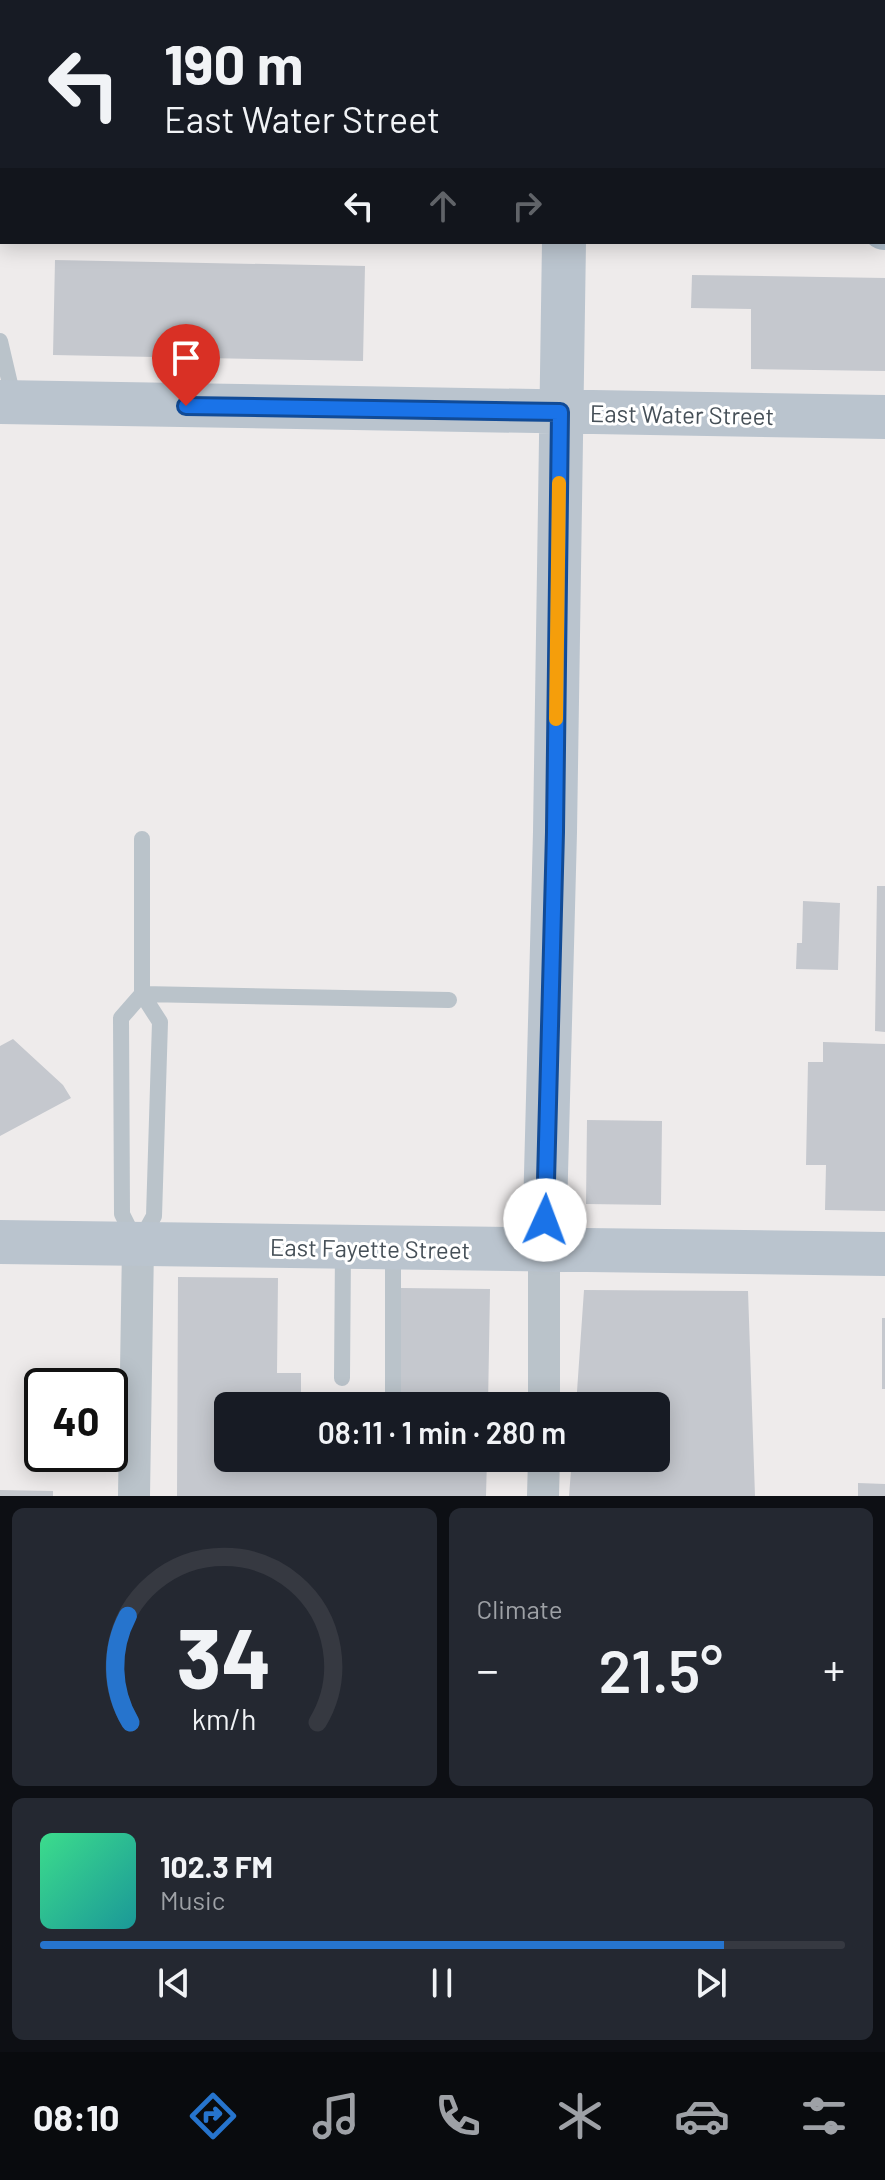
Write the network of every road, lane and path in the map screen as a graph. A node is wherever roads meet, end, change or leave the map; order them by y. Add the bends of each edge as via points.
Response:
1 (564, 244) edge
2 (0, 341) edge
3 (7, 402) edge
4 (560, 412) junction
5 (885, 417) edge
6 (142, 839) dead end
7 (142, 994) junction
8 (449, 1000) dead end
9 (0, 1242) edge
10 (138, 1246) junction
11 (343, 1248) junction
12 (393, 1248) junction
13 (544, 1250) junction
14 (885, 1254) edge
15 (342, 1378) dead end
16 (393, 1392) edge
17 (544, 1392) edge
18 (544, 1472) edge
19 (134, 1496) edge
20 (543, 1496) edge

1 - 4 street
2 - 3 lane
3 - 4 street, East Water Street
4 - 5 street, East Water Street
4 - 13 street
6 - 7 lane
7 - 8 lane
7 - 10 lane via 160,1022 154,1216
7 - 10 lane via 121,1018 122,1214
9 - 10 street, East Fayette Street
10 - 11 street, East Fayette Street
10 - 19 street
11 - 12 street, East Fayette Street
11 - 15 lane
12 - 13 street, East Fayette Street
12 - 16 lane
13 - 14 street, East Fayette Street
13 - 17 street
18 - 20 street

